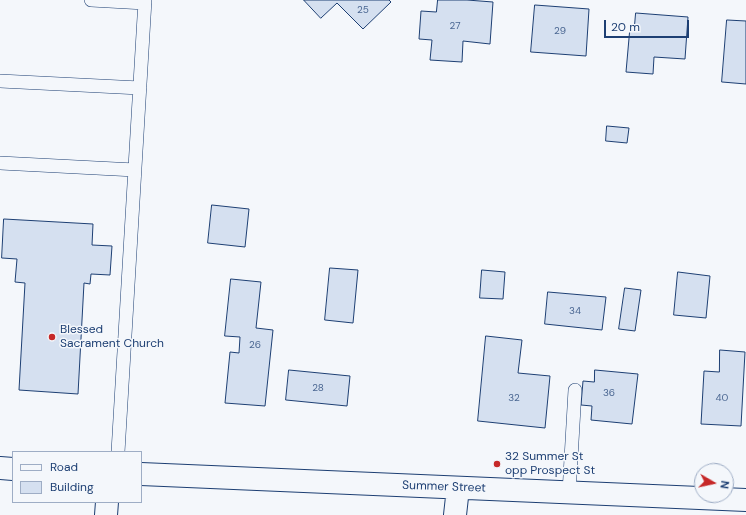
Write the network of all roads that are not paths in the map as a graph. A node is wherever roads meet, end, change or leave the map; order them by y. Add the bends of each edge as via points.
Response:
1 (91, 0) edge
2 (145, 2) edge
3 (0, 80) edge
4 (140, 88) junction
5 (0, 163) edge
6 (135, 170) junction
7 (575, 390) dead end
8 (118, 451) edge
9 (0, 468) edge
10 (12, 469) edge
11 (142, 474) edge
12 (458, 488) junction
13 (569, 493) junction
14 (746, 500) edge
15 (107, 503) edge
16 (106, 515) edge
17 (455, 515) edge

1 - 2 lane
2 - 4 lane
3 - 4 lane
4 - 6 lane
5 - 6 lane
6 - 8 lane
7 - 13 lane
9 - 10 street
11 - 12 street, Summer Street
12 - 13 street, Summer Street
12 - 17 street
13 - 14 street, Summer Street
15 - 16 street

